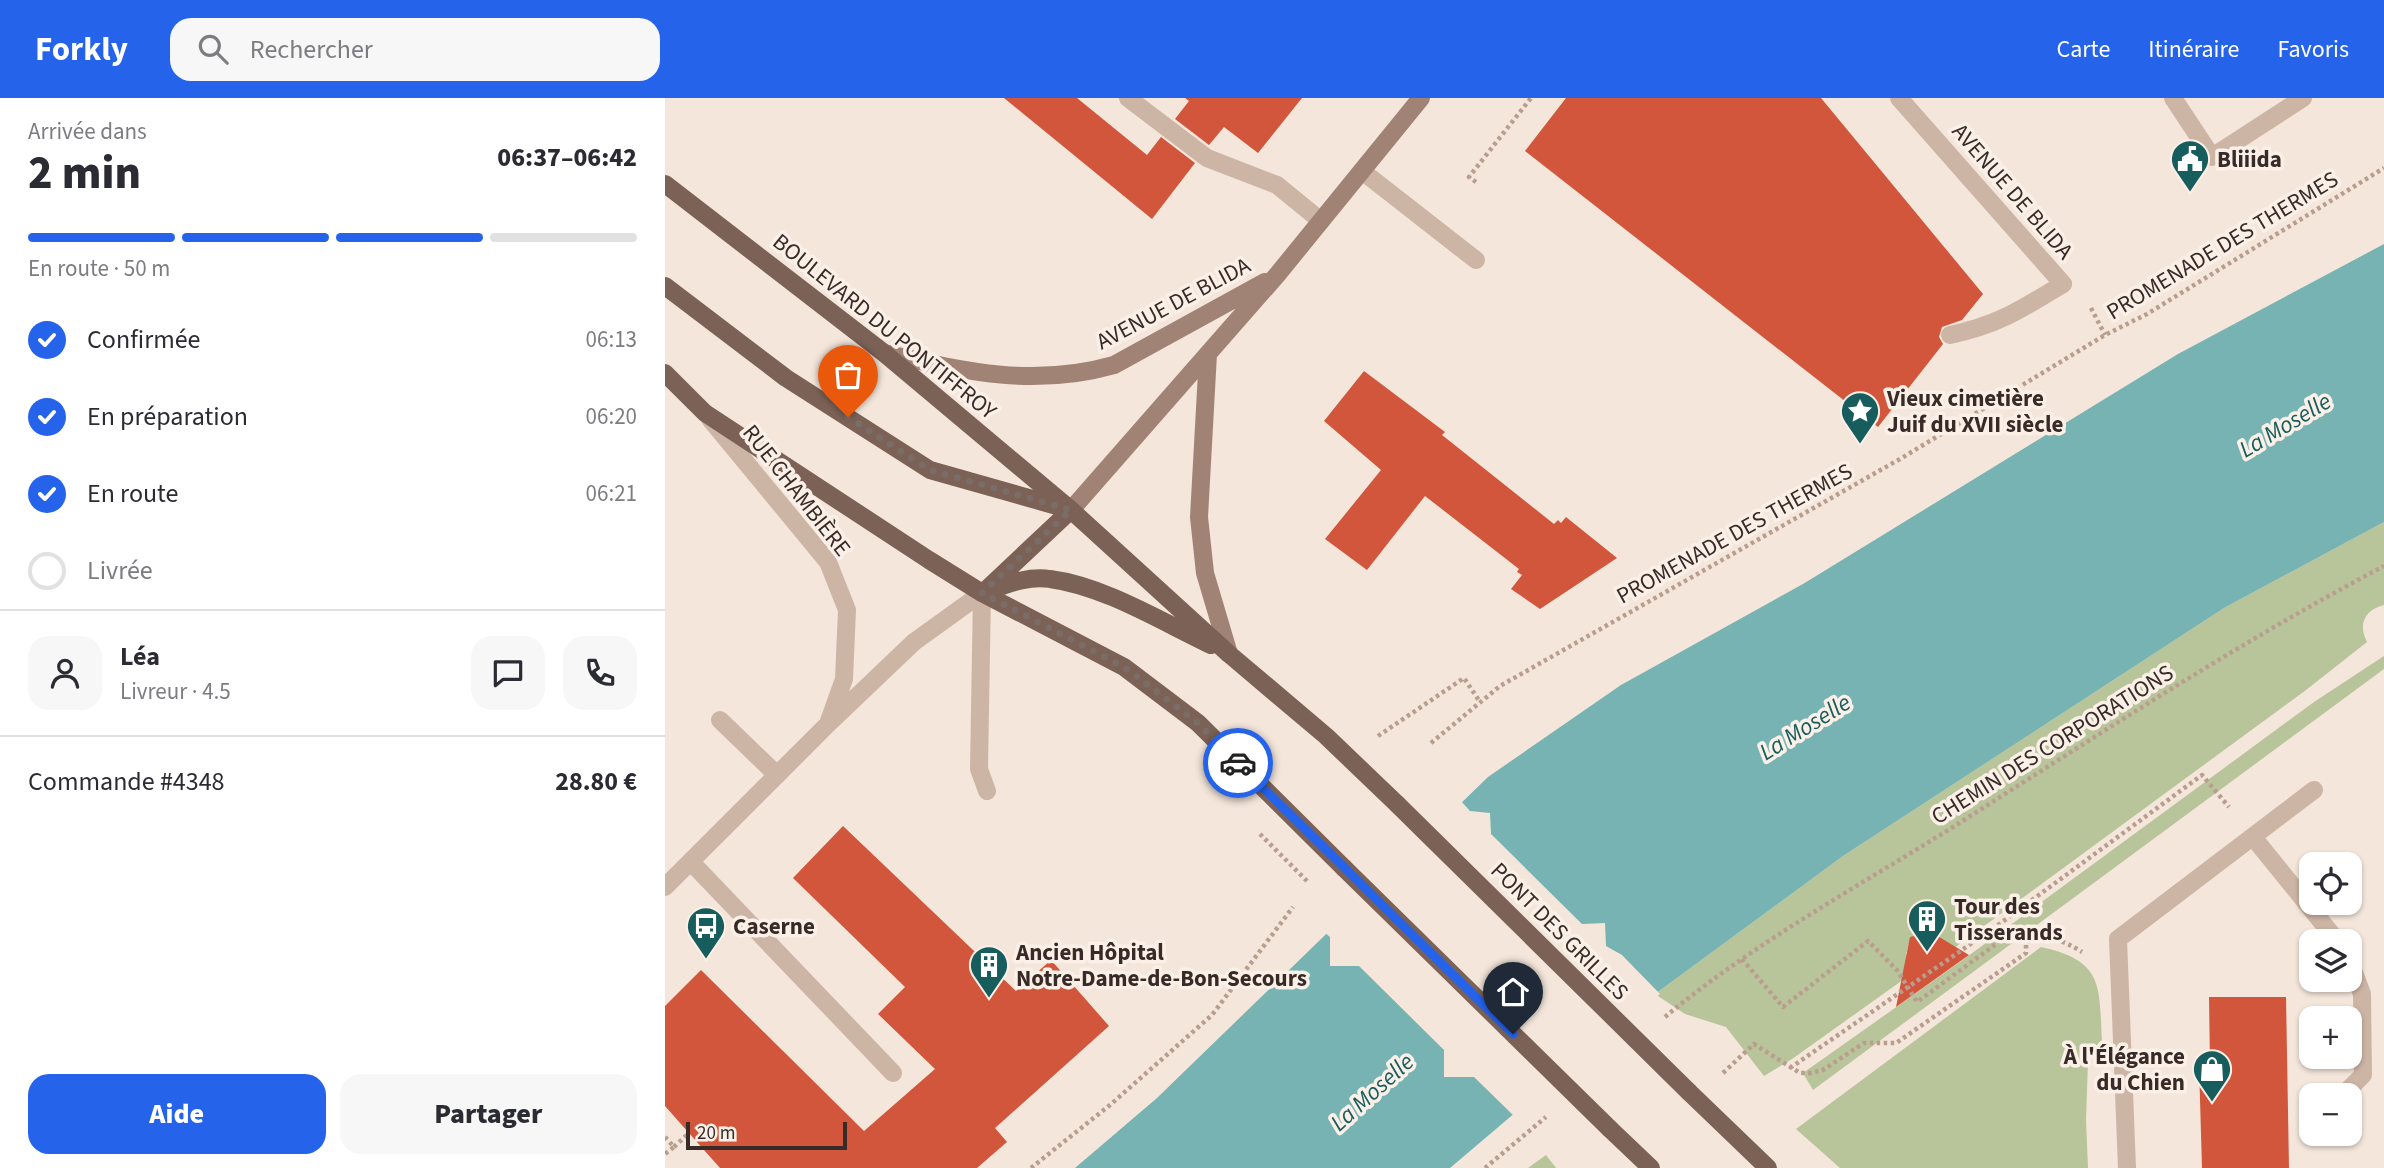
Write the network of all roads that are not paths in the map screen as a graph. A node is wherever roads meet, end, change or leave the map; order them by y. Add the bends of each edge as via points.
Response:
1 (1421, 98) edge
2 (1899, 98) edge
3 (2173, 98) edge
4 (2303, 98) edge
5 (1138, 101) edge
6 (1362, 171) junction
7 (665, 184) edge
8 (1321, 221) junction
9 (1476, 260) dead end
10 (1277, 275) junction
11 (665, 286) edge
12 (1951, 335) dead end
13 (884, 353) junction
14 (1208, 354) junction
15 (665, 373) edge
16 (705, 413) junction
17 (1071, 510) junction
18 (982, 593) junction
19 (1229, 654) junction
20 (720, 720) dead end
21 (828, 724) junction
22 (777, 775) junction
23 (2314, 790) dead end
24 (988, 791) dead end
25 (1397, 804) joint
26 (2253, 836) junction
27 (691, 862) junction
28 (665, 887) edge
29 (2328, 929) edge
30 (2362, 992) edge
31 (893, 1073) dead end
32 (2355, 1083) edge
33 (1651, 1168) edge
34 (1768, 1168) edge
35 (2127, 1168) edge

1 - 6 main road, AVENUE DE BLIDA
2 - 12 street, AVENUE DE BLIDA via 2063,284 2009,317
3 - 4 street via 2212,157
5 - 8 street via 1207,158 1277,185
6 - 8 main road, AVENUE DE BLIDA
6 - 9 street
7 - 13 main road, BOULEVARD DU PONTIFFROY
8 - 10 main road, AVENUE DE BLIDA
10 - 13 main road, AVENUE DE BLIDA via 1114,365 1092,372 1065,376 963,372
10 - 14 main road, AVENUE DE BLIDA
11 - 17 main road, BOULEVARD DU PONTIFFROY via 786,378 930,470
13 - 17 main road, BOULEVARD DU PONTIFFROY
14 - 17 main road, AVENUE DE BLIDA
14 - 19 main road via 1199,517 1205,573
15 - 16 main road
16 - 18 main road
16 - 21 street, RUE CHAMBIÈRE via 828,562 833,574 847,610 844,679
17 - 18 main road
17 - 19 main road, BOULEVARD DU PONTIFFROY
18 - 19 main road, BOULEVARD DU PONTIFFROY via 1014,582 1049,578 1122,603
18 - 21 street, RUE CHAMBIÈRE via 914,642
18 - 24 street via 979,769
18 - 33 main road, bridge via 1124,667 1198,723
19 - 25 main road, BOULEVARD DU PONTIFFROY
20 - 22 street
21 - 22 street, RUE CHAMBIÈRE
22 - 27 street, RUE CHAMBIÈRE
23 - 26 street
25 - 34 main road, PONT DES GRILLES, bridge
26 - 29 street
26 - 35 street via 2118,939
27 - 28 street, RUE CHAMBIÈRE
27 - 31 street
30 - 32 street via 2363,1075

